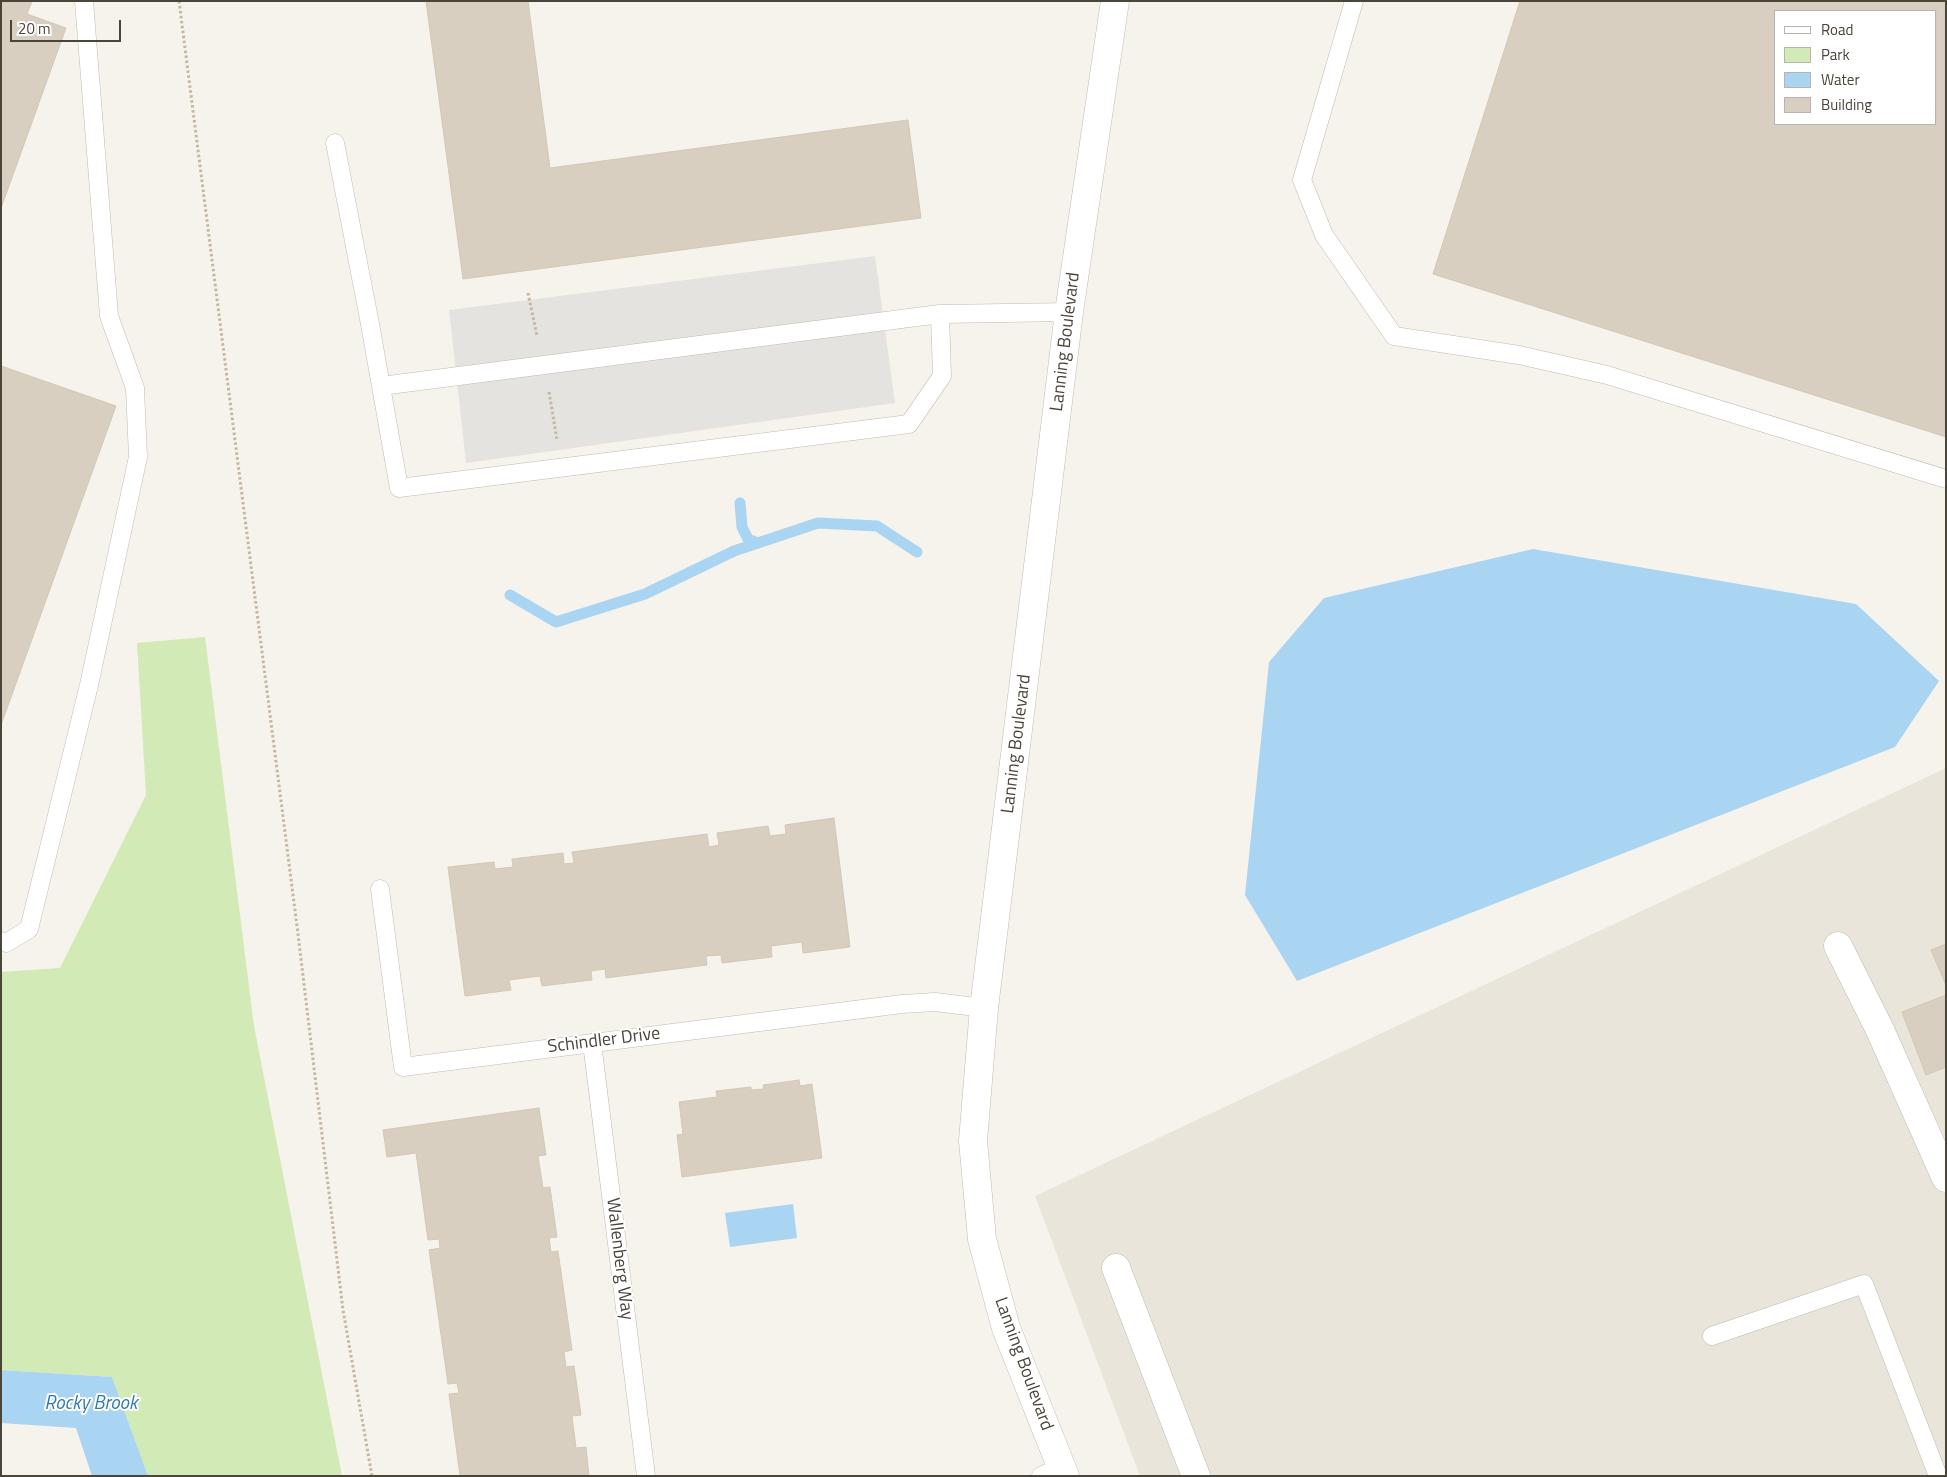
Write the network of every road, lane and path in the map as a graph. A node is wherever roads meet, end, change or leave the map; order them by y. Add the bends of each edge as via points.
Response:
1 (84, 1) edge
2 (179, 1) edge
3 (1115, 1) edge
4 (1354, 1) edge
5 (335, 143) dead end
6 (1069, 312) junction
7 (940, 314) junction
8 (381, 386) junction
9 (1946, 478) edge
10 (380, 889) dead end
11 (1, 941) edge
12 (1838, 946) dead end
13 (984, 1008) junction
14 (592, 1043) junction
15 (1946, 1178) edge
16 (1116, 1268) dead end
17 (1712, 1336) dead end
18 (1056, 1473) edge
19 (372, 1476) edge
20 (646, 1476) edge
21 (1196, 1476) edge
22 (1938, 1476) edge

1 - 11 lane via 109,316 135,388 138,458 89,685 29,929 6,942
2 - 19 path via 343,1310
3 - 6 street, Lanning Boulevard
4 - 9 lane via 1302,180 1324,235 1394,336 1519,354 1607,375
5 - 8 lane
6 - 7 lane
6 - 13 street, Lanning Boulevard
7 - 8 lane
7 - 8 lane via 942,376 909,424 399,488
10 - 14 lane, Schindler Drive via 402,1066
12 - 15 street via 1880,1030
13 - 14 lane, Schindler Drive via 935,1002 902,1004
13 - 18 street, Lanning Boulevard via 973,1142 982,1239 1006,1328
14 - 20 lane, Wallenberg Way
16 - 21 street
17 - 22 lane via 1864,1284

